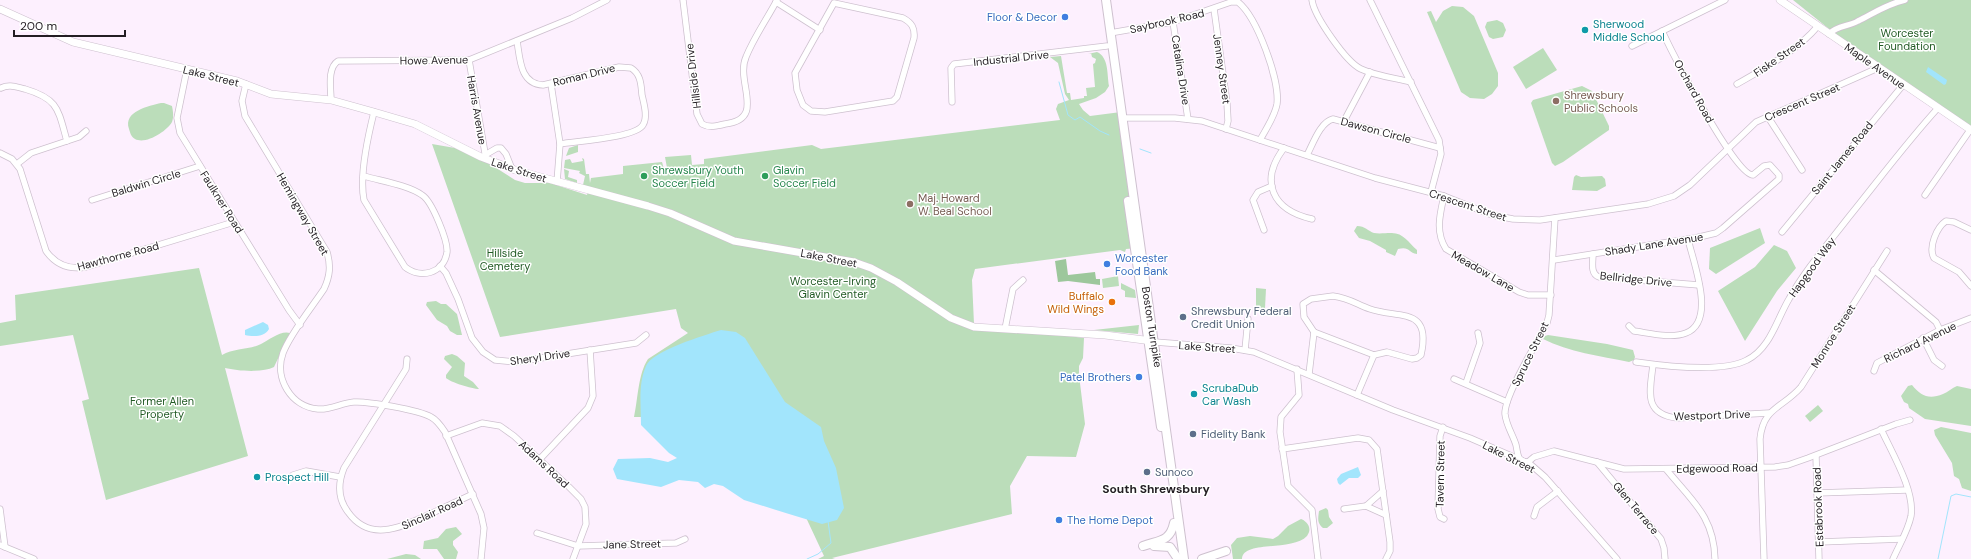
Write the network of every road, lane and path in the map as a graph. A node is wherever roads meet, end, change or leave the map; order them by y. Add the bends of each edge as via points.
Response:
1 (607, 0) edge
2 (683, 0) edge
3 (1101, 0) edge
4 (1106, 0) edge
5 (1312, 0) edge
6 (1370, 0) edge
7 (1724, 0) edge
8 (1780, 0) edge
9 (1905, 0) edge
10 (776, 1) edge
11 (835, 1) edge
12 (0, 9) edge
13 (1214, 9) junction
14 (1173, 22) junction
15 (1818, 26) junction
16 (820, 30) junction
17 (1662, 31) junction
18 (1110, 33) junction
19 (1829, 34) junction
20 (517, 41) junction
21 (1108, 46) junction
22 (1632, 46) dead end
23 (469, 60) junction
24 (1878, 68) junction
25 (187, 69) junction
26 (1370, 72) junction
27 (1411, 82) junction
28 (246, 84) junction
29 (551, 84) junction
30 (1737, 84) dead end
31 (1903, 84) junction
32 (0, 88) edge
33 (331, 100) junction
34 (952, 102) dead end
35 (1938, 108) junction
36 (374, 112) junction
37 (1768, 117) junction
38 (1122, 118) junction
39 (1188, 119) junction
40 (1344, 121) junction
41 (1226, 129) junction
42 (1970, 130) edge
43 (86, 131) dead end
44 (1260, 140) junction
45 (67, 141) junction
46 (560, 144) junction
47 (1284, 148) junction
48 (1440, 148) junction
49 (1727, 150) junction
50 (0, 153) edge
51 (1307, 155) junction
52 (485, 157) junction
53 (17, 164) junction
54 (200, 166) junction
55 (512, 169) junction
56 (1802, 170) dead end
57 (364, 176) junction
58 (557, 182) junction
59 (1272, 186) junction
60 (1431, 192) junction
61 (1925, 195) dead end
62 (1444, 196) junction
63 (92, 200) dead end
64 (1555, 218) junction
65 (1312, 219) dead end
66 (234, 222) junction
67 (1264, 230) dead end
68 (1971, 230) edge
69 (1782, 232) dead end
70 (1688, 239) junction
71 (1887, 251) dead end
72 (1593, 254) junction
73 (1554, 260) junction
74 (440, 266) junction
75 (1874, 270) junction
76 (1023, 280) dead end
77 (1699, 285) junction
78 (1971, 286) edge
79 (1551, 295) junction
80 (1971, 318) edge
81 (1248, 319) dead end
82 (300, 325) junction
83 (1630, 326) dead end
84 (1005, 329) junction
85 (1940, 330) junction
86 (1314, 332) junction
87 (1478, 333) dead end
88 (646, 335) dead end
89 (1923, 338) junction
90 (1151, 341) junction
91 (590, 350) junction
92 (1245, 350) junction
93 (1374, 355) junction
94 (407, 359) dead end
95 (1636, 362) dead end
96 (1653, 365) junction
97 (1942, 366) dead end
98 (1297, 369) junction
99 (1874, 371) dead end
100 (1309, 374) junction
101 (1454, 379) dead end
102 (1466, 383) junction
103 (1357, 395) junction
104 (1507, 402) junction
105 (383, 406) junction
106 (1769, 412) junction
107 (1910, 420) dead end
108 (1442, 427) junction
109 (1881, 429) junction
110 (446, 436) junction
111 (1282, 449) junction
112 (1816, 456) junction
113 (539, 460) junction
114 (1522, 461) junction
115 (1597, 462) junction
116 (1762, 467) junction
117 (1666, 469) junction
118 (293, 474) dead end
119 (340, 477) junction
120 (1907, 490) junction
121 (1383, 491) junction
122 (1558, 491) junction
123 (473, 494) junction
124 (1817, 494) junction
125 (1366, 506) junction
126 (0, 509) edge
127 (1344, 509) dead end
128 (1386, 515) junction
129 (1534, 516) dead end
130 (1444, 519) dead end
131 (1174, 523) junction
132 (3, 529) junction
133 (537, 533) dead end
134 (0, 537) edge
135 (685, 539) dead end
136 (1902, 539) junction
137 (1819, 542) junction
138 (3, 546) edge
139 (578, 546) junction
140 (1182, 550) junction
141 (34, 559) edge
142 (481, 559) edge
143 (573, 559) edge
144 (1178, 559) edge
145 (1184, 559) edge
146 (1189, 559) edge
147 (1202, 559) edge
148 (1218, 559) edge
149 (1318, 559) edge
150 (1386, 559) edge
151 (1617, 559) edge
152 (1665, 559) edge
153 (1715, 559) edge
154 (1764, 559) edge
155 (1819, 559) edge
156 (1893, 559) edge

1 - 20 street, Howe Avenue
2 - 10 street, Hillside Drive via 697,114 702,124 710,127 737,122 745,116 748,106 744,76 745,58
3 - 21 highway, Boston Turnpike
4 - 18 highway, Boston Turnpike
5 - 26 street via 1318,18 1351,61 1359,68
6 - 27 street
7 - 17 street
8 - 15 main road, Maple Avenue
9 - 19 street via 1882,8 1857,22 1839,26
10 - 16 street
11 - 16 street
11 - 16 street via 903,18 911,23 915,31 914,38 898,97 881,104 825,112 812,111 803,105 797,90 795,73
12 - 25 main road, Lake Street via 72,42
13 - 14 street, Saybrook Road
13 - 41 street, Jenney Street via 1227,103
13 - 44 street, Saybrook Road via 1236,2 1244,7 1274,70 1276,106
14 - 18 street, Saybrook Road
14 - 39 street, Catalina Drive
15 - 19 main road, Maple Avenue
15 - 30 street, Fiske Street via 1781,58
17 - 22 street
17 - 49 street, Orchard Road
18 - 38 highway, Boston Turnpike
19 - 24 main road, Maple Avenue
20 - 23 street, Howe Avenue
20 - 29 street, Roman Drive via 526,77 538,85
21 - 34 street, Industrial Drive via 954,64 951,68
21 - 90 highway, Boston Turnpike
23 - 33 street, Howe Avenue via 338,61 332,70
23 - 52 street, Harris Avenue
24 - 31 main road, Maple Avenue
24 - 37 street, Crescent Street
25 - 28 main road, Lake Street
25 - 54 street, Faulkner Road via 177,124
26 - 27 street
26 - 40 street
27 - 48 street via 1436,133
28 - 33 main road, Lake Street via 271,94
28 - 82 street, Hemingway Street via 242,100 245,116 327,252 330,263 326,283
29 - 46 street
29 - 46 street, Roman Drive via 623,67 636,72 642,89 644,121 636,132
31 - 35 main road, Maple Avenue
31 - 69 street, Saint James Road
32 - 45 street via 11,86 48,98 58,109
33 - 36 main road, Lake Street
35 - 42 main road, Maple Avenue
35 - 96 street, Hapgood Way via 1804,275 1782,310 1769,340 1760,351 1748,360 1731,365
36 - 52 main road, Lake Street via 415,124
36 - 57 street via 367,142
37 - 49 street, Crescent Street via 1754,124
37 - 56 street
38 - 39 street, Crescent Street
38 - 90 highway, Boston Turnpike
39 - 41 street, Crescent Street
40 - 48 street, Dawson Circle
40 - 51 street, Dawson Circle via 1333,119 1325,123
41 - 44 street, Crescent Street
42 - 61 street
43 - 45 street via 79,137
44 - 47 street, Crescent Street
45 - 53 street via 31,153
46 - 58 street
47 - 51 street, Crescent Street
47 - 59 street via 1272,167
48 - 60 street via 1440,159
49 - 64 street, Crescent Street via 1688,187 1664,200
49 - 70 street, Shady Lane Avenue via 1748,174 1753,175 1764,166 1770,165 1779,175 1779,179 1724,228
50 - 53 street
51 - 60 street, Crescent Street via 1375,178
52 - 55 main road, Lake Street
52 - 55 street via 501,148
53 - 66 street, Hawthorne Road via 46,251 58,263 68,268 86,267
54 - 63 street, Baldwin Circle
54 - 66 street, Faulkner Road
55 - 58 main road, Lake Street
57 - 74 street via 415,191 426,198 446,242 446,255
57 - 74 street via 363,191 366,205 402,264 412,272 421,274 433,272
58 - 84 main road, Lake Street via 655,208 734,241 854,262 886,276 959,322 976,327
59 - 65 street via 1275,196 1286,207
59 - 67 street via 1258,192 1253,200
60 - 62 street, Crescent Street
62 - 64 street, Crescent Street via 1505,218
62 - 79 street, Meadow Lane via 1438,220 1445,248 1519,292 1528,295
64 - 73 street, Spruce Street
66 - 82 street, Faulkner Road
68 - 78 street via 1946,221 1931,248 1934,258 1959,272
70 - 72 street, Shady Lane Avenue
70 - 77 street
71 - 75 street, Monroe Street
72 - 73 street, Shady Lane Avenue
72 - 77 street, Bellridge Drive via 1593,271 1598,277
73 - 79 street, Spruce Street
74 - 91 street, Sheryl Drive via 458,299 472,338 495,360 509,362
75 - 85 street via 1936,322
75 - 106 street, Monroe Street via 1801,387 1790,399
76 - 84 street via 1013,289
77 - 83 street via 1702,314 1698,324 1687,333 1673,335 1634,331
79 - 104 street, Spruce Street via 1547,323
80 - 85 street, Richard Avenue
81 - 92 street
82 - 105 street, Hemingway Street via 284,350 280,366 284,386 293,397 301,404 319,409 353,402
84 - 90 main road, Lake Street via 1105,335
85 - 89 street, Richard Avenue
86 - 93 street
86 - 93 street via 1304,317 1303,304 1311,299 1333,296 1351,300 1370,309 1406,315 1418,324 1422,333 1421,355 1418,358 1412,359 1387,352
86 - 100 street
87 - 102 street via 1480,343
88 - 91 street, Sheryl Drive via 636,343
89 - 97 street via 1934,360
89 - 99 street, Richard Avenue via 1877,363
90 - 92 street, Lake Street
90 - 131 highway, Boston Turnpike
90 - 140 highway, Boston Turnpike
91 - 113 street via 593,396 588,408
92 - 98 street, Lake Street
93 - 103 street
94 - 105 street via 406,370
95 - 96 street, Hapgood Way
96 - 106 street, Westport Drive via 1651,401 1654,408 1663,416 1677,418
98 - 100 street, Lake Street
98 - 111 street via 1298,395 1280,421
100 - 103 street, Lake Street
101 - 102 street
102 - 104 street
103 - 108 street, Lake Street
104 - 114 street, Spruce Street via 1506,421 1515,441 1518,458
105 - 110 street, Hemingway Street via 427,414 437,421
105 - 119 street
106 - 116 street via 1761,432
107 - 109 street, Edgewood Road
108 - 114 street, Lake Street
108 - 130 street, Tavern Street via 1438,509 1440,517
109 - 112 street, Edgewood Road
109 - 120 street
110 - 113 street, Adams Road via 474,425 491,423 505,429
110 - 123 street, Hemingway Street
111 - 121 street via 1351,438 1368,439 1377,449
111 - 149 street via 1288,486 1312,510
112 - 116 street, Edgewood Road via 1788,465
112 - 124 street, Estabrook Road
113 - 139 street, Adams Road via 581,499 585,507 586,524
114 - 115 street, Edgewood Road via 1528,462 1534,457 1554,451
114 - 122 street, Lake Street via 1538,470
115 - 117 street, Edgewood Road via 1624,469
115 - 152 street, Glen Terrace via 1661,539
116 - 117 street, Edgewood Road
116 - 154 street
117 - 153 street via 1707,519 1714,543
118 - 119 street via 306,471
119 - 123 street, Sinclair Road via 340,492 346,510 360,523 378,530 403,526
120 - 124 street
120 - 136 street via 1911,512
121 - 125 street
121 - 128 street
122 - 129 street via 1537,507
122 - 151 street, Lake Street
123 - 142 street, Hemingway Street via 484,523
124 - 137 street, Estabrook Road
125 - 127 street
125 - 128 street
126 - 132 street
128 - 150 street via 1391,548
131 - 144 highway, Boston Turnpike
131 - 144 highway via 1173,530 1167,538 1143,546 1170,547
132 - 134 street
132 - 138 street
133 - 139 street, Jane Street
135 - 139 street, Jane Street via 676,543
136 - 137 street
136 - 156 street
137 - 155 street, Estabrook Road
138 - 141 street
139 - 143 street, Adams Road
140 - 145 highway, Boston Turnpike
140 - 146 highway
147 - 148 highway via 1226,553

